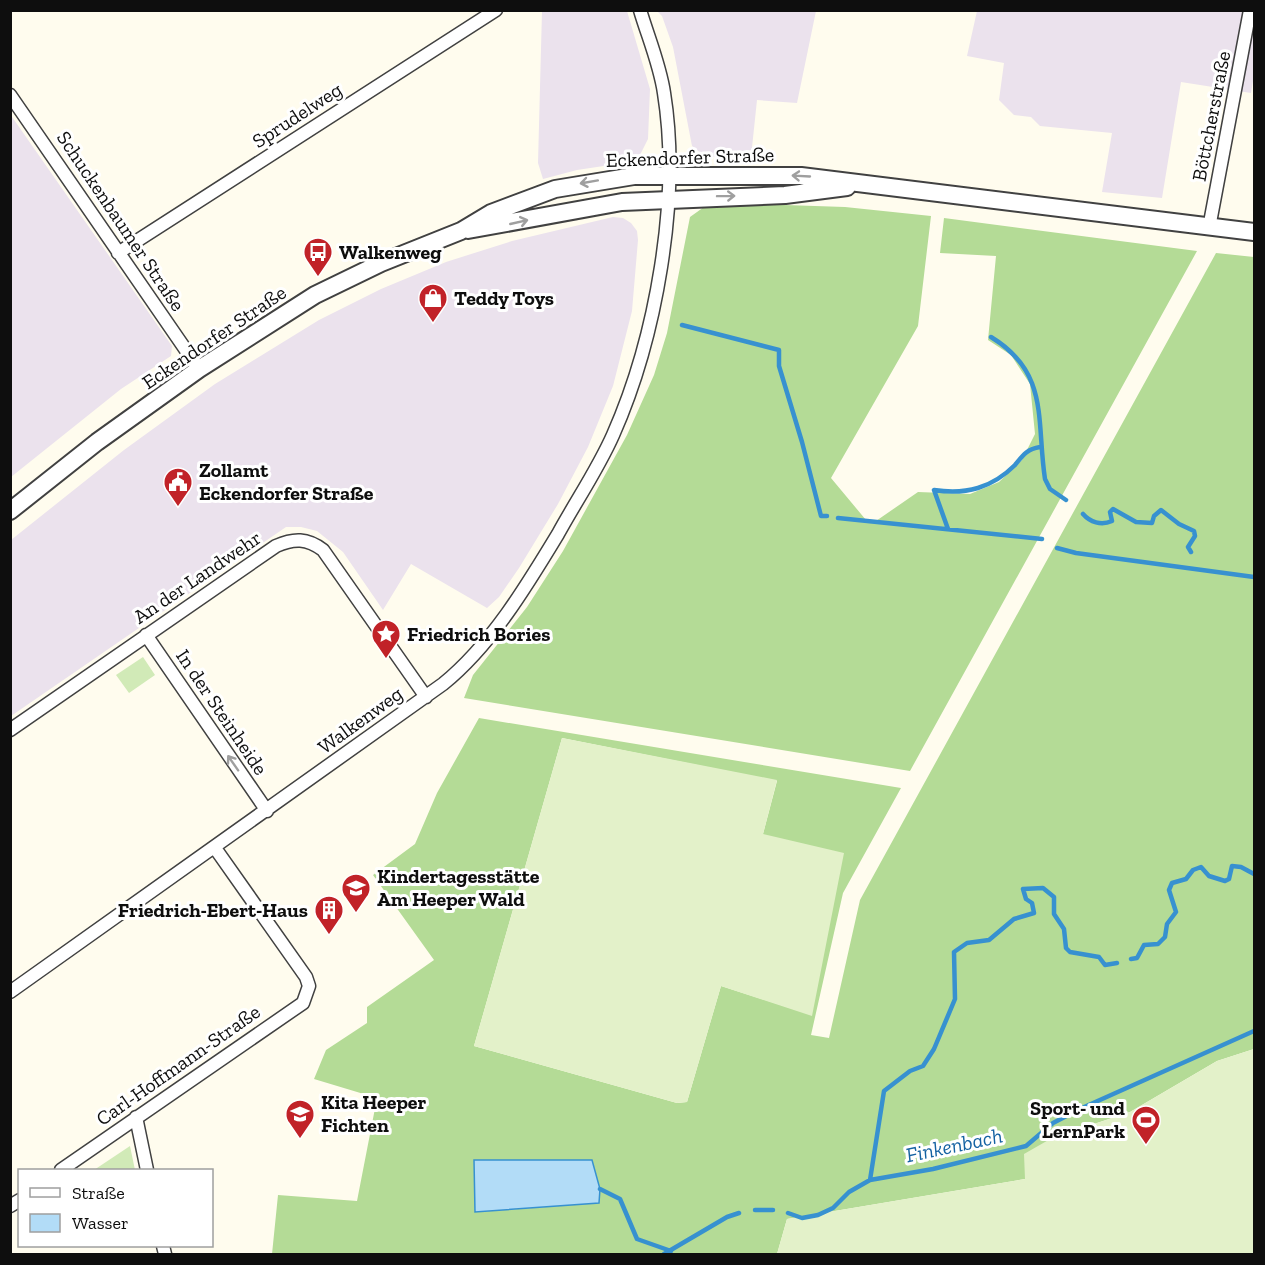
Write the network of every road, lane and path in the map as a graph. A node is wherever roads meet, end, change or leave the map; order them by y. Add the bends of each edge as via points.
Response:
1 (496, 10) edge
2 (640, 10) edge
3 (1250, 10) edge
4 (10, 95) edge
5 (668, 175) junction
6 (858, 185) junction
7 (668, 198) junction
8 (1209, 228) junction
9 (461, 231) junction
10 (1254, 232) edge
11 (118, 253) junction
12 (200, 369) junction
13 (10, 511) edge
14 (146, 635) junction
15 (426, 696) junction
16 (10, 730) edge
17 (267, 811) junction
18 (215, 848) junction
19 (10, 992) edge
20 (136, 1117) junction
21 (62, 1169) edge
22 (147, 1169) edge

1 - 11 street, Sprudelweg
2 - 5 street, Walkenweg via 664,93
3 - 8 street, Böttcherstraße
4 - 11 street, Schuckenbaumer Straße
6 -> 5 street, Eckendorfer Straße via 801,176
5 - 7 street, Walkenweg
5 -> 9 street, Eckendorfer Straße via 618,178 555,189 491,213
7 -> 6 street, Eckendorfer Straße via 785,195
6 - 8 street, Eckendorfer Straße via 918,189
9 -> 7 street, Eckendorfer Straße via 588,207
7 - 15 street, Walkenweg via 647,336 613,436 541,562 490,636 458,672
8 - 10 street, Eckendorfer Straße
9 - 12 street, Eckendorfer Straße via 327,288
11 - 12 street, Schuckenbaumer Straße
12 - 13 street, Eckendorfer Straße via 97,442
14 - 15 street, An der Landwehr via 276,546 301,540 323,550
14 - 16 street, An der Landwehr
17 -> 14 street, In der Steinheide
15 - 17 street, Walkenweg
17 - 18 street, Walkenweg
18 - 19 street, Walkenweg
18 - 20 street, Carl-Hoffmann-Straße via 300,966 309,986 303,1003
20 - 21 street, Carl-Hoffmann-Straße
20 - 22 street

